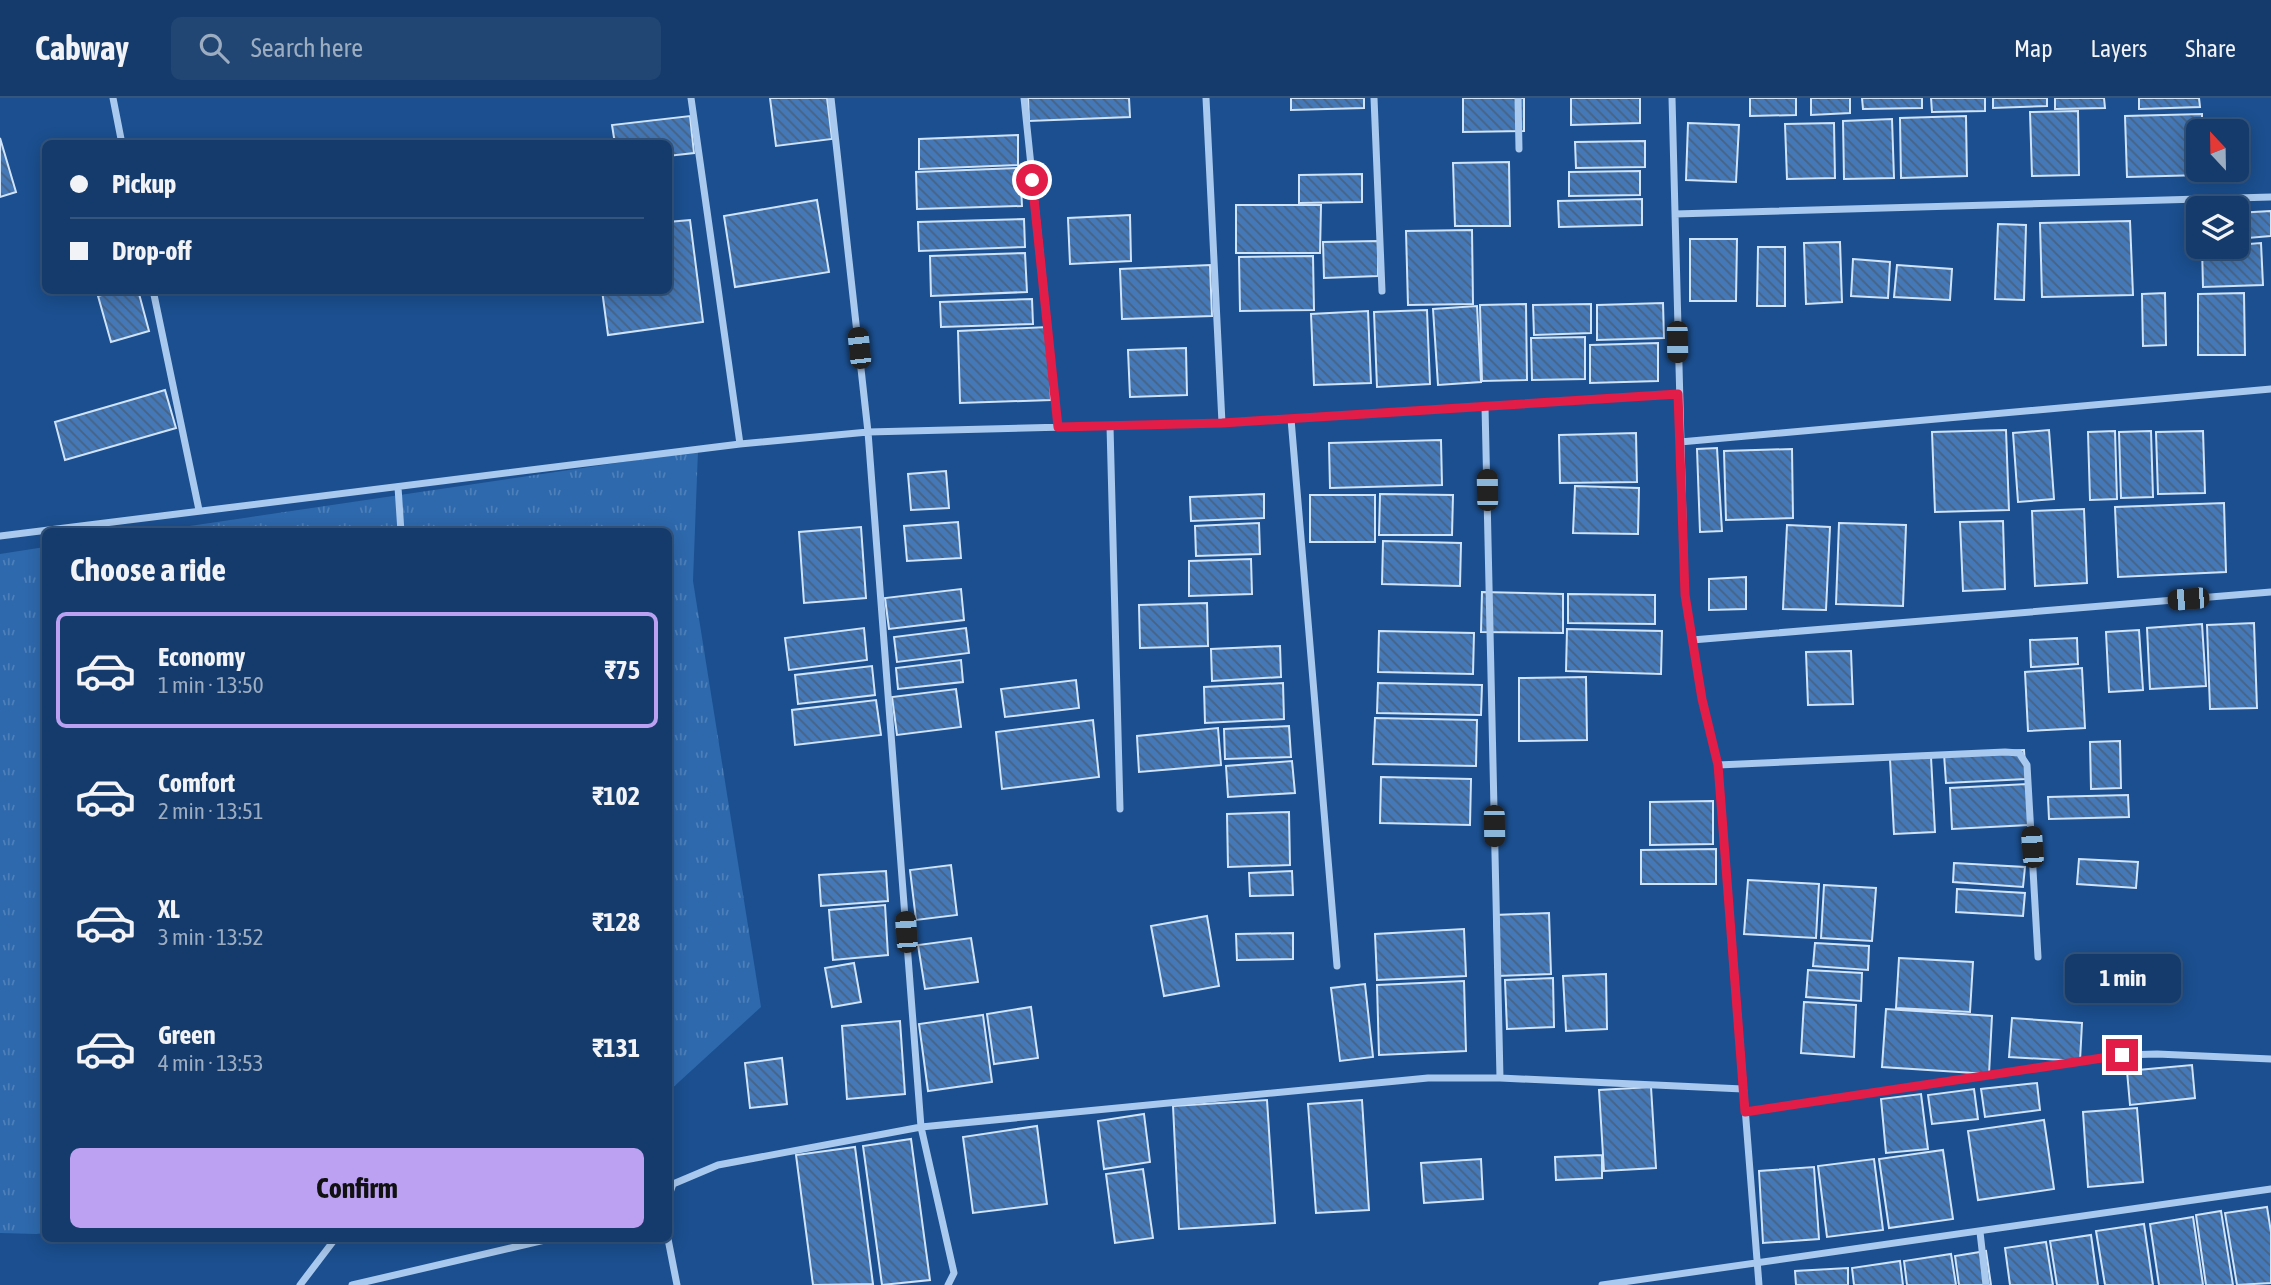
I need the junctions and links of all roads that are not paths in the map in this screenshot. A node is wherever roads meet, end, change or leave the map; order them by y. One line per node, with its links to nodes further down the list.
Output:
1 (113, 98): 9 (street)
2 (691, 98): 24 (street)
3 (831, 98): 22 (street)
4 (1024, 98): 21 (street)
5 (1206, 98): 19 (street)
6 (1374, 98): 13 (street)
7 (1518, 98): 10 (street)
8 (1672, 98): 12 (street)
9 (121, 140)
10 (1519, 149)
11 (2271, 197): 12 (street)
12 (1675, 214): 16 (street)
13 (1382, 291)
14 (154, 294): 26 (street)
15 (2271, 389): 23 (street)
16 (1678, 394): 17 (street); 23 (street)
17 (1485, 406): 18 (street); 38 (street)
18 (1292, 419): 19 (street); 36 (street)
19 (1222, 423): 20 (street)
20 (1110, 426): 21 (street); 34 (street)
21 (1058, 427): 22 (street)
22 (868, 432): 24 (street); 41 (street)
23 (1680, 442): 32 (street)
24 (740, 444): 25 (street)
25 (398, 487): 26 (street); 28 (street)
26 (199, 510): 27 (street)
27 (61, 528)
28 (401, 528)
29 (42, 531): 30 (street)
30 (0, 536)
31 (2271, 592): 32 (street)
32 (1692, 640): 33 (street)
33 (1718, 765): 35 (street); 39 (street)
34 (1120, 809)
35 (2038, 957)
36 (1337, 966)
37 (2271, 1059): 40 (street)
38 (1500, 1078): 39 (street); 41 (street)
39 (1743, 1089): 40 (street)
40 (1745, 1112): 48 (street)
41 (921, 1127): 42 (street); 52 (street)
42 (672, 1187)
43 (2271, 1189): 44 (street)
44 (1980, 1232): 48 (street); 55 (street)
45 (333, 1242): 49 (street)
46 (536, 1242): 50 (street)
47 (669, 1242): 51 (street)
48 (1756, 1264): 53 (street); 54 (street)
49 (300, 1285)
50 (352, 1285)
51 (677, 1285)
52 (948, 1285)
53 (1602, 1285)
54 (1759, 1285)
55 (1986, 1285)

